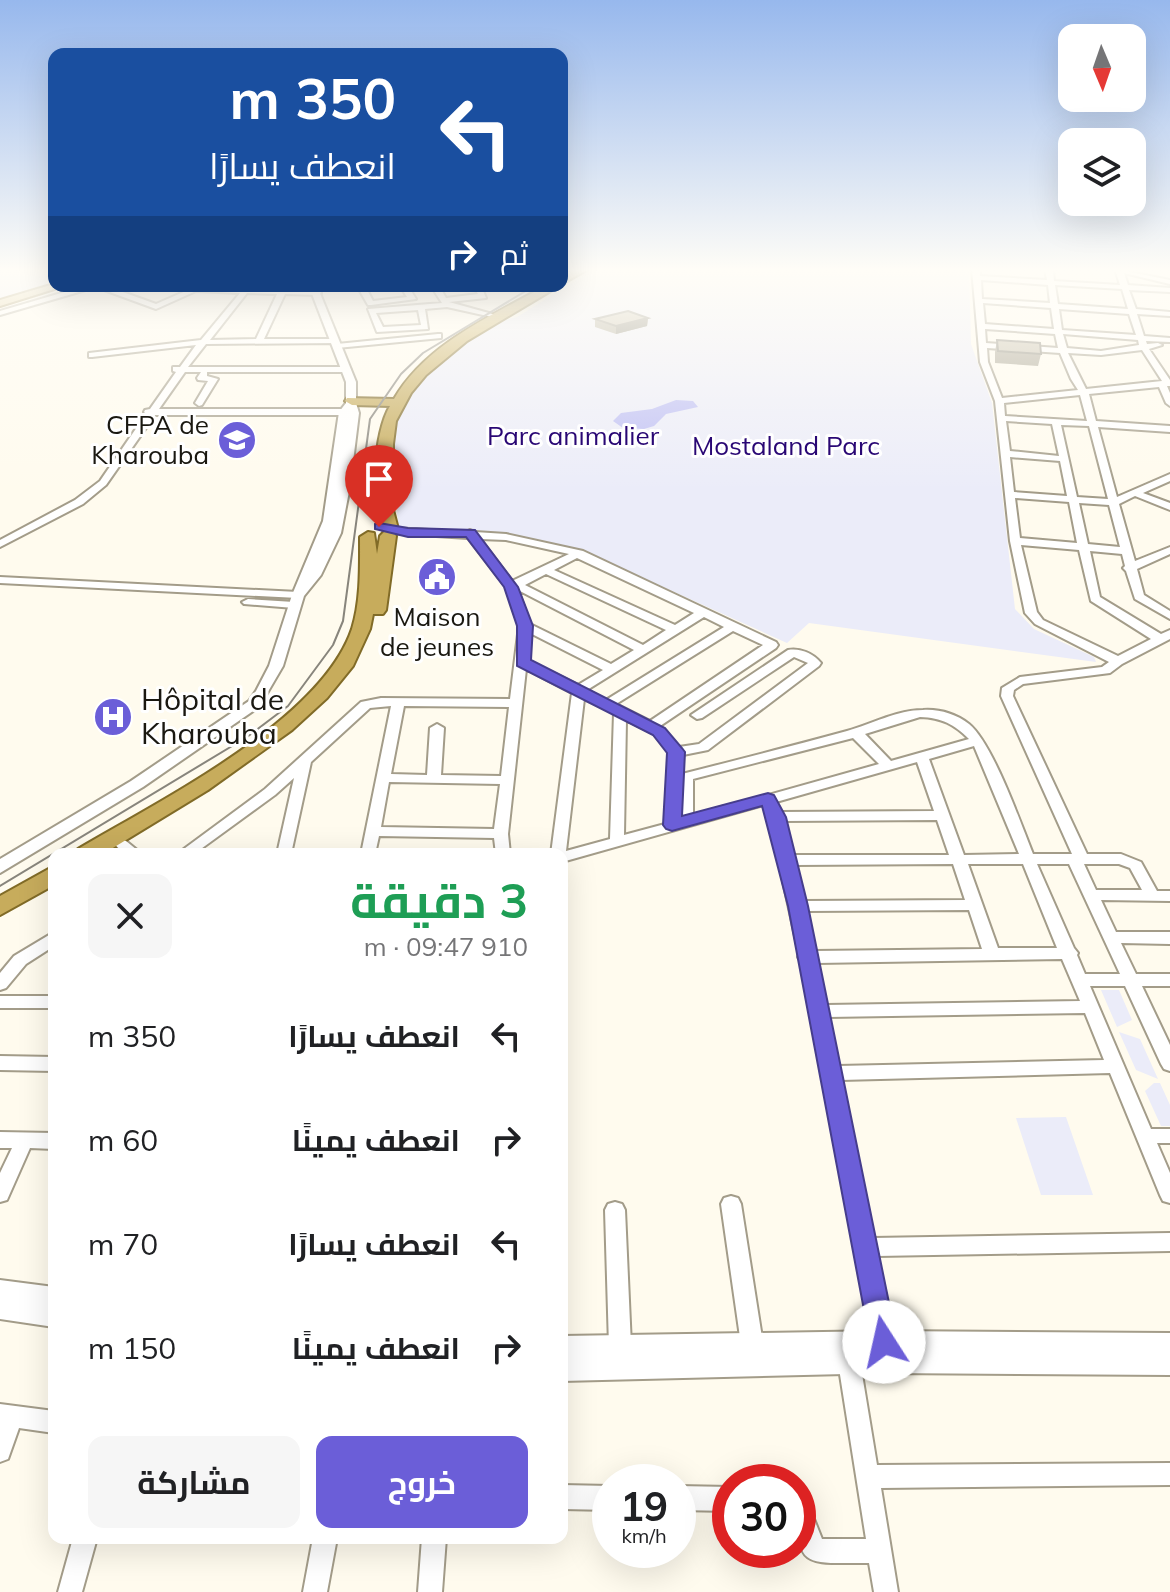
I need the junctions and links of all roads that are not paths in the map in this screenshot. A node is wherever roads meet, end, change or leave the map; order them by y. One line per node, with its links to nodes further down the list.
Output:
1 (195, 343): 14 (street)
2 (198, 343): 15 (street)
3 (281, 343): 10 (street)
4 (345, 343): 10 (street)
5 (450, 343): 21 (highway)
6 (456, 343): 38 (highway)
7 (1062, 343): 13 (street)
8 (1143, 343): 12 (street)
9 (1160, 343): 12 (street)
10 (336, 344): 17 (street)
11 (982, 345): 13 (street); 20 (street)
12 (1144, 347): 13 (street); 18 (street)
13 (1063, 350): 19 (street)
14 (92, 355)
15 (178, 369): 16 (street); 25 (street)
16 (207, 369): 17 (street); 22 (street)
17 (347, 370): 24 (street)
18 (1166, 383): 19 (street); 23 (street)
19 (1084, 392): 20 (street); 28 (street)
20 (999, 401): 26 (street)
21 (391, 402): 24 (highway); 38 (highway)
22 (199, 403)
23 (1170, 403)
24 (349, 406): 25 (street); 55 (street)
25 (148, 412): 40 (street); 42 (street)
26 (1001, 418): 27 (street); 30 (street)
27 (1056, 422): 28 (street); 31 (street)
28 (1093, 424): 29 (street); 36 (street)
29 (1170, 429)
30 (1006, 454): 31 (street); 34 (street)
31 (1065, 459): 35 (street)
32 (1170, 477): 33 (street)
33 (1135, 493): 36 (street); 37 (street)
34 (1010, 495): 35 (street); 41 (street)
35 (1074, 500): 36 (street); 43 (street)
36 (1114, 502): 45 (street)
37 (1170, 507)
38 (387, 533): 39 (street); 92 (highway); 93 (highway)
39 (470, 533): 46 (street); 52 (street)
40 (0, 537)
41 (1015, 541): 43 (street); 63 (street)
42 (0, 544)
43 (1083, 547): 45 (street); 61 (street)
44 (1170, 550): 47 (street)
45 (1125, 551): 49 (street)
46 (579, 553): 50 (street); 56 (street)
47 (1154, 557): 48 (street); 49 (street)
48 (1170, 564)
49 (1129, 568): 57 (street)
50 (544, 569): 52 (street); 60 (street)
51 (0, 580): 54 (street)
52 (513, 586): 58 (street); 62 (street)
53 (0, 588): 54 (street)
54 (138, 591): 55 (street)
55 (296, 600): 104 (street)
56 (704, 612): 59 (street); 60 (street)
57 (1170, 616)
58 (525, 626): 64 (street); 65 (street)
59 (733, 626): 69 (street); 72 (street)
60 (673, 629): 62 (street)
61 (1165, 636): 63 (street)
62 (641, 649): 65 (street)
63 (1118, 661): 100 (street)
64 (523, 663): 66 (street); 68 (street)
65 (611, 669): 66 (street)
66 (579, 690): 69 (street); 98 (street)
67 (398, 702): 68 (street); 78 (street); 80 (street)
68 (517, 703): 82 (street)
69 (606, 705): 70 (street)
70 (620, 712): 72 (street); 91 (street)
71 (697, 715): 76 (street)
72 (650, 727): 76 (street)
73 (437, 728): 81 (street)
74 (856, 733): 75 (street); 79 (street); 88 (street)
75 (978, 741): 77 (street); 101 (street)
76 (676, 752): 88 (street)
77 (922, 757): 79 (street); 86 (street)
78 (304, 762): 83 (street); 85 (street)
79 (888, 766): 84 (street)
80 (383, 778): 81 (street); 89 (street)
81 (434, 779): 82 (street)
82 (507, 780): 90 (street)
83 (270, 792): 85 (street); 94 (street)
84 (768, 799): 87 (street); 88 (street)
85 (296, 800): 95 (street)
86 (943, 815): 87 (street); 103 (street)
87 (776, 817): 102 (street)
88 (679, 823): 91 (street)
89 (373, 831): 90 (street); 96 (street)
90 (501, 834): 97 (street)
91 (617, 842): 99 (street)
92 (96, 848)
93 (124, 848)
94 (192, 848)
95 (285, 848)
96 (369, 848)
97 (502, 848)
98 (561, 848)
99 (568, 853)
100 (1078, 858): 101 (street); 107 (street); 108 (street)
101 (1030, 859): 103 (street); 117 (street)
102 (787, 860): 103 (street); 111 (street)
103 (959, 861): 110 (street)
104 (0, 867)
105 (48, 878): 112 (highway)
106 (48, 889): 113 (highway)
107 (1090, 895): 108 (street); 114 (street)
108 (1152, 896): 109 (street)
109 (1170, 896)
110 (974, 905): 111 (street); 118 (street)
111 (798, 906): 119 (street)
112 (0, 907)
113 (0, 917)
114 (1110, 937): 115 (street); 121 (street)
115 (1170, 938)
116 (48, 942): 123 (street)
117 (1070, 953): 118 (street); 120 (street)
118 (992, 954): 119 (street)
119 (806, 957): 127 (street)
120 (1081, 980): 121 (street); 126 (street)
121 (1130, 980): 122 (street); 128 (street)
122 (1170, 980)
123 (0, 984)
124 (0, 1002): 125 (street)
125 (48, 1002)
126 (1092, 1007): 127 (street); 132 (street)
127 (818, 1011): 133 (street)
128 (1162, 1028): 131 (street)
129 (0, 1063): 130 (street)
130 (48, 1064)
131 (1170, 1064)
132 (1117, 1066): 133 (street); 134 (street)
133 (832, 1073): 144 (street)
134 (1146, 1136): 135 (street); 140 (street)
135 (1170, 1136)
136 (0, 1140): 137 (street)
137 (24, 1141): 138 (street); 139 (street)
138 (48, 1141)
139 (0, 1194)
140 (1170, 1195)
141 (731, 1204): 149 (street)
142 (615, 1210): 151 (street)
143 (1170, 1242): 144 (street)
144 (867, 1247): 153 (street)
145 (0, 1291): 146 (street)
146 (48, 1297)
147 (0, 1308): 148 (street)
148 (48, 1315)
149 (752, 1344): 151 (street); 153 (street)
150 (1170, 1344): 153 (street)
151 (620, 1346): 152 (street)
152 (568, 1347)
153 (885, 1352): 154 (street); 155 (street)
154 (849, 1362): 156 (street); 161 (street)
155 (1170, 1363)
156 (568, 1369)
157 (6, 1416): 158 (street); 159 (street)
158 (48, 1421)
159 (0, 1451)
160 (1170, 1474): 161 (street)
161 (868, 1477): 168 (street)
162 (568, 1497): 163 (street)
163 (592, 1498)
164 (83, 1544): 169 (street)
165 (324, 1544): 170 (street)
166 (434, 1544): 171 (street)
167 (816, 1551): 168 (street)
168 (878, 1551): 172 (street)
169 (70, 1592)
170 (315, 1592)
171 (430, 1592)
172 (886, 1592)

